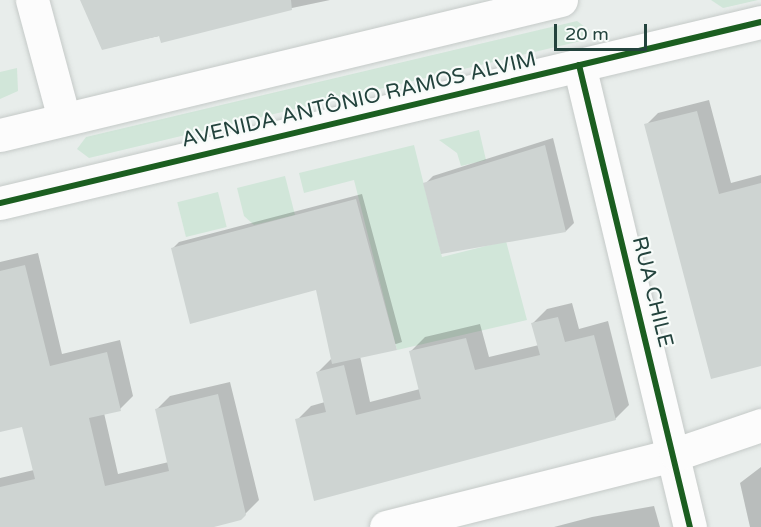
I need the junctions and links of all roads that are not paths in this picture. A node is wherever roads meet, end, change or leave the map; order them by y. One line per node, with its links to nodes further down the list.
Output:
1 (32, 0): 5 (street)
2 (561, 0): 5 (street)
3 (761, 22): 4 (street, AVENIDA ANTÔNIO RAMOS ALVIM)
4 (579, 65): 7 (street, AVENIDA ANTÔNIO RAMOS ALVIM); 9 (street, RUA CHILE)
5 (63, 119): 6 (street)
6 (0, 135)
7 (0, 203)
8 (761, 426): 9 (street)
9 (676, 454): 10 (street); 11 (street, RUA CHILE)
10 (386, 527)
11 (690, 527)

